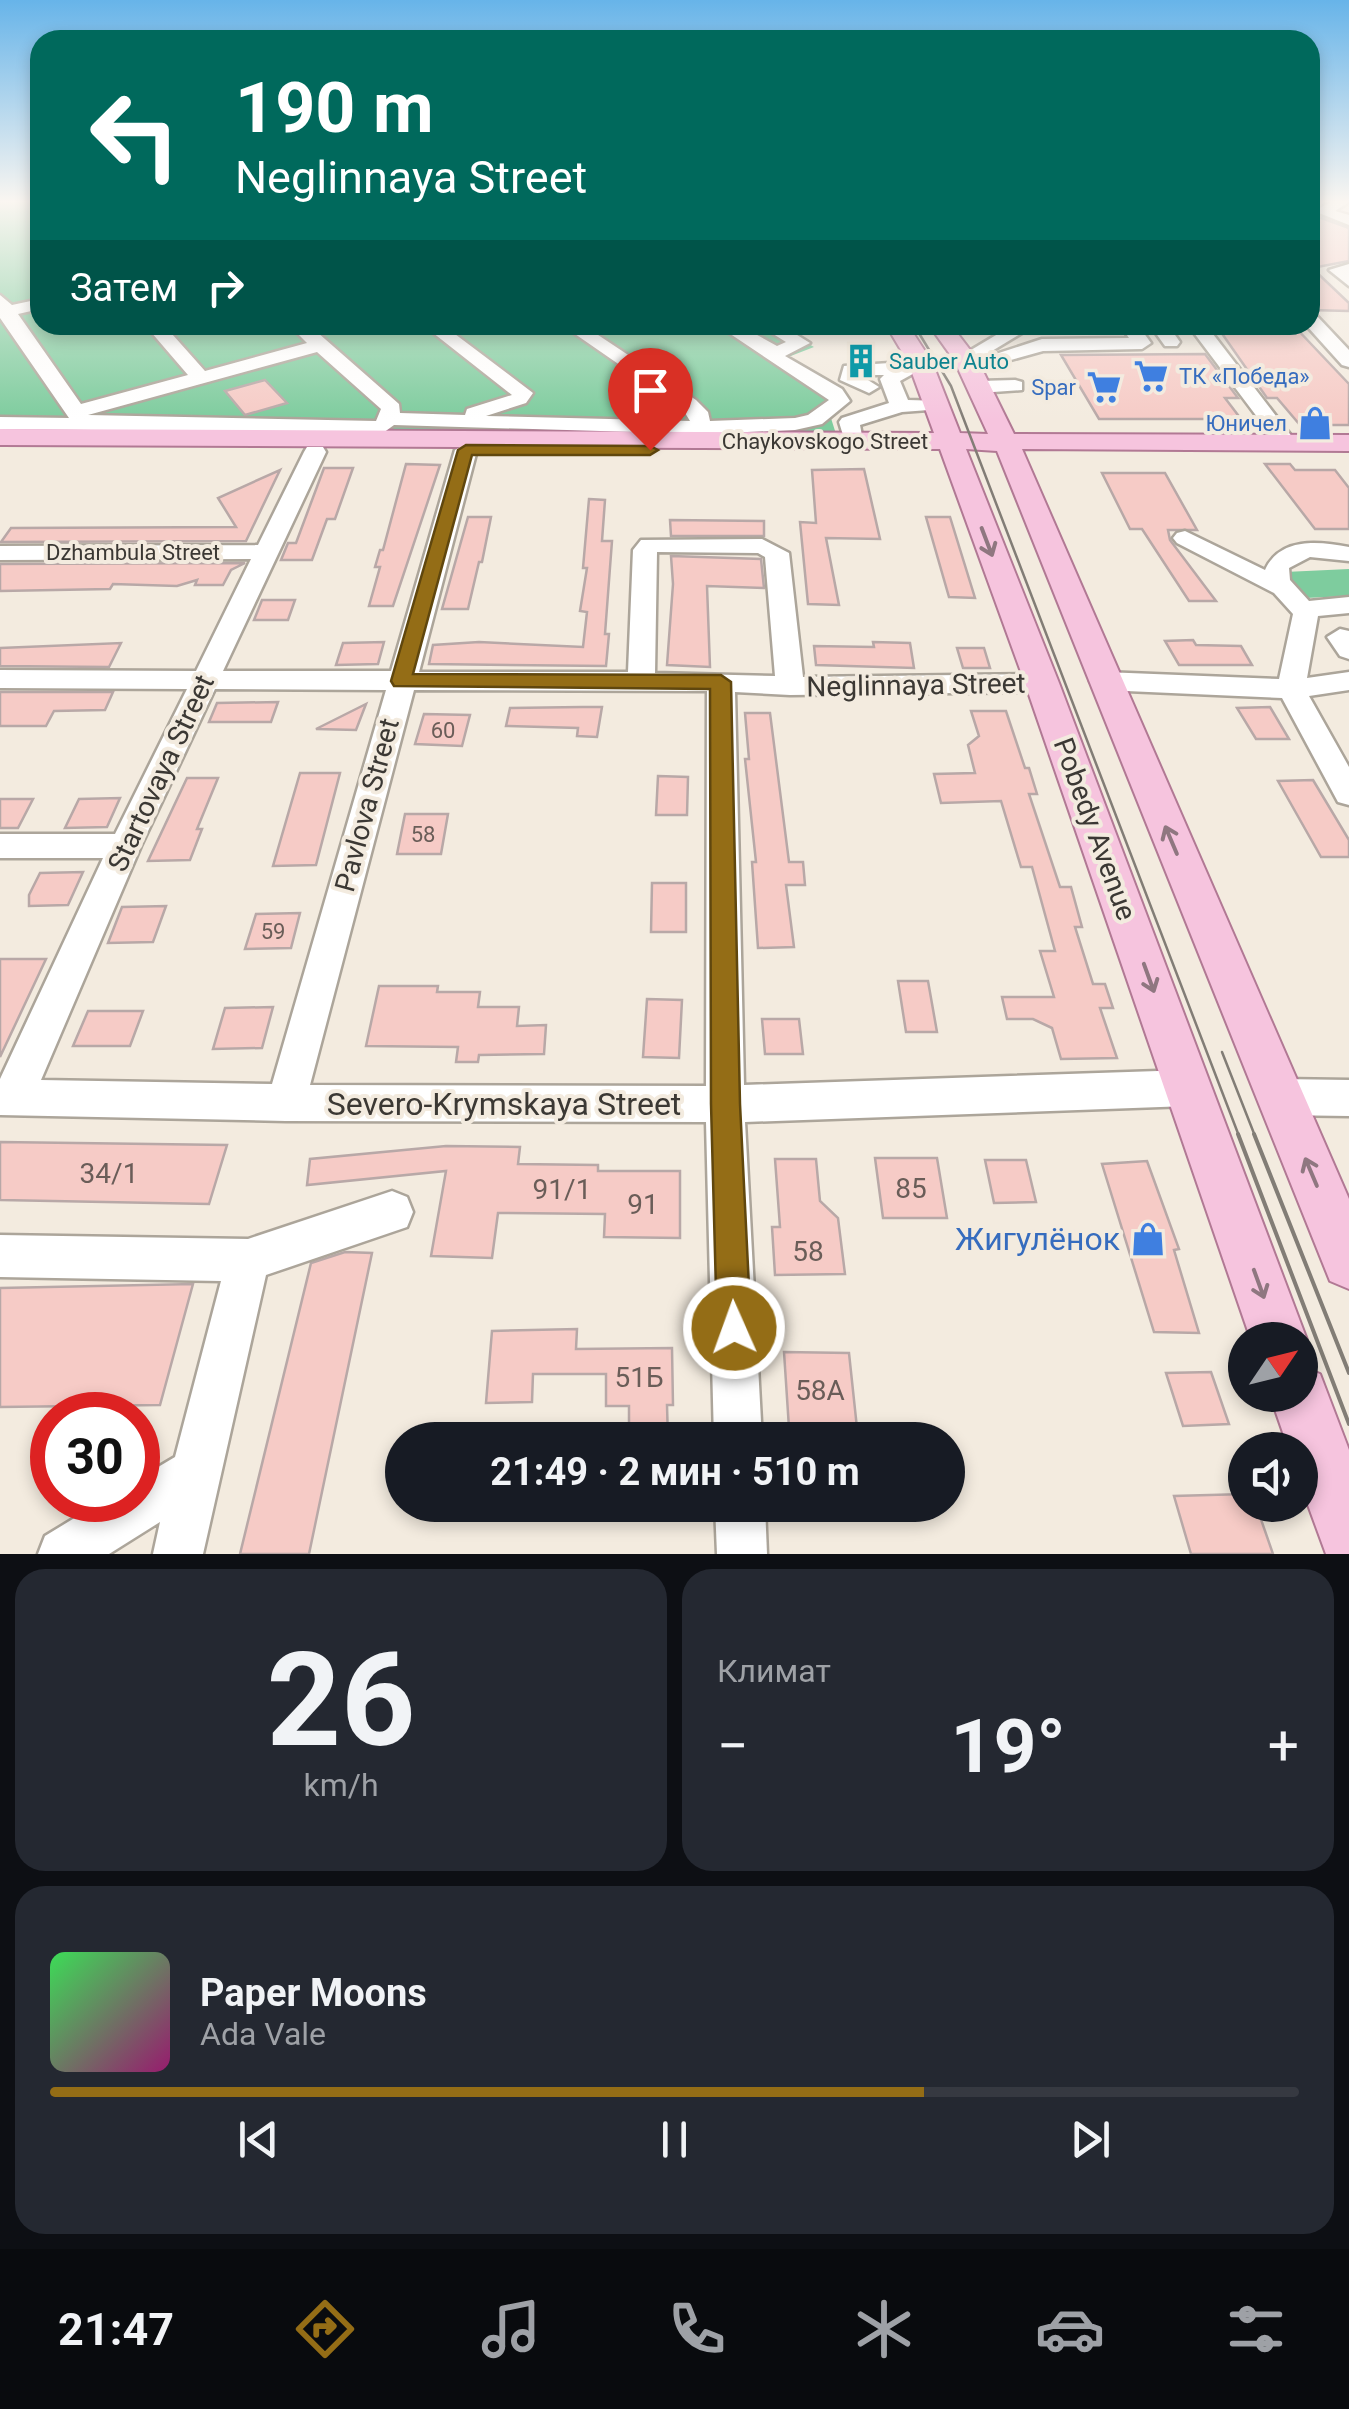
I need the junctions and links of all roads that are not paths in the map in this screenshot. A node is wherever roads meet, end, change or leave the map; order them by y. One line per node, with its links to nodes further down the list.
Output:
1 (30, 305): 2 (street)
2 (2, 308): 30 (street)
3 (1320, 327): 18 (street)
4 (163, 335): 23 (street)
5 (309, 335): 17 (street)
6 (445, 335): 32 (street)
7 (586, 335): 34 (street)
8 (744, 335): 19 (street)
9 (786, 335): 19 (street)
10 (901, 335): 21 (main road, Pobedy Avenue)
11 (947, 335): 22 (main road)
12 (1014, 335): 22 (street)
13 (1136, 335): 22 (street)
14 (1166, 335): 16 (street)
15 (1205, 335): 37 (street)
16 (1171, 342)
17 (320, 345): 23 (street); 31 (street)
18 (1342, 346): 20 (street)
19 (776, 353): 34 (street)
20 (1349, 361)
21 (915, 366): 24 (street); 26 (street); 28 (main road, Pobedy Avenue)
22 (971, 371): 25 (street); 39 (main road)
23 (201, 378): 30 (street)
24 (890, 379): 26 (street); 27 (street)
25 (1015, 386)
26 (869, 387): 29 (street)
27 (900, 406): 28 (street); 29 (street)
28 (935, 406): 40 (main road, Pobedy Avenue)
29 (875, 412): 36 (street)
30 (80, 418): 31 (street); 33 (street)
31 (387, 419): 32 (street)
32 (452, 420): 34 (street)
33 (0, 423)
34 (701, 428)
35 (0, 437): 36 (main road, Chaykovskogo Street)
36 (853, 441): 40 (main road, Chaykovskogo Street)
37 (1286, 442): 38 (main road, Chaykovskogo Street); 39 (main road, Chaykovskogo Street)
38 (1349, 442)
39 (1007, 445): 40 (main road, Chaykovskogo Street); 44 (main road, Chaykovskogo Street); 57 (main road)
40 (950, 446): 42 (main road, Chaykovskogo Street); 60 (main road, Pobedy Avenue, one-way to 60)
41 (0, 450): 43 (main road, Chaykovskogo Street)
42 (466, 450): 43 (main road, Chaykovskogo Street); 55 (street, Pavlova Street)
43 (316, 452): 46 (street, Startovaya Street)
44 (1349, 454)
45 (1185, 538): 50 (street)
46 (266, 552): 47 (street, Dzhambula Street); 53 (street, Startovaya Street)
47 (0, 553)
48 (1349, 554): 50 (street)
49 (1212, 576): 50 (street)
50 (1267, 581): 52 (street)
51 (1349, 604): 52 (street)
52 (1306, 612): 62 (street)
53 (206, 678): 54 (street, Neglinnaya Street); 55 (street, Neglinnaya Street); 65 (street, Startovaya Street)
54 (0, 679)
55 (401, 681): 56 (street, Neglinnaya Street); 70 (street, Pavlova Street)
56 (640, 681): 59 (street, Neglinnaya Street); 61 (street, Neglinnaya Street)
57 (1104, 681): 62 (street); 68 (main road, one-way to 57)
58 (1349, 681): 62 (street)
59 (721, 682): 61 (street, Neglinnaya Street); 71 (street)
60 (1042, 684): 61 (street, Neglinnaya Street); 66 (main road, Pobedy Avenue, one-way to 66)
61 (790, 686)
62 (1291, 689): 63 (street)
63 (1349, 794)
64 (0, 846): 65 (street)
65 (125, 846): 67 (street, Startovaya Street)
66 (1188, 1088): 71 (street, Severo-Krymskaya Street); 76 (main road, Pobedy Avenue, one-way to 76)
67 (7, 1097): 70 (street, Severo-Krymskaya Street)
68 (1280, 1098): 69 (street); 75 (main road, one-way to 68)
69 (1349, 1098)
70 (286, 1103): 71 (street, Severo-Krymskaya Street)
71 (725, 1104): 78 (street)
72 (392, 1212): 74 (street)
73 (0, 1256): 74 (street)
74 (248, 1260): 79 (street)
75 (1349, 1262)
76 (1272, 1322)
77 (1305, 1412): 81 (main road)
78 (737, 1422)
79 (195, 1472): 82 (street); 83 (street)
80 (741, 1522): 84 (street)
81 (1349, 1534)
82 (63, 1554)
83 (178, 1554)
84 (742, 1554)

